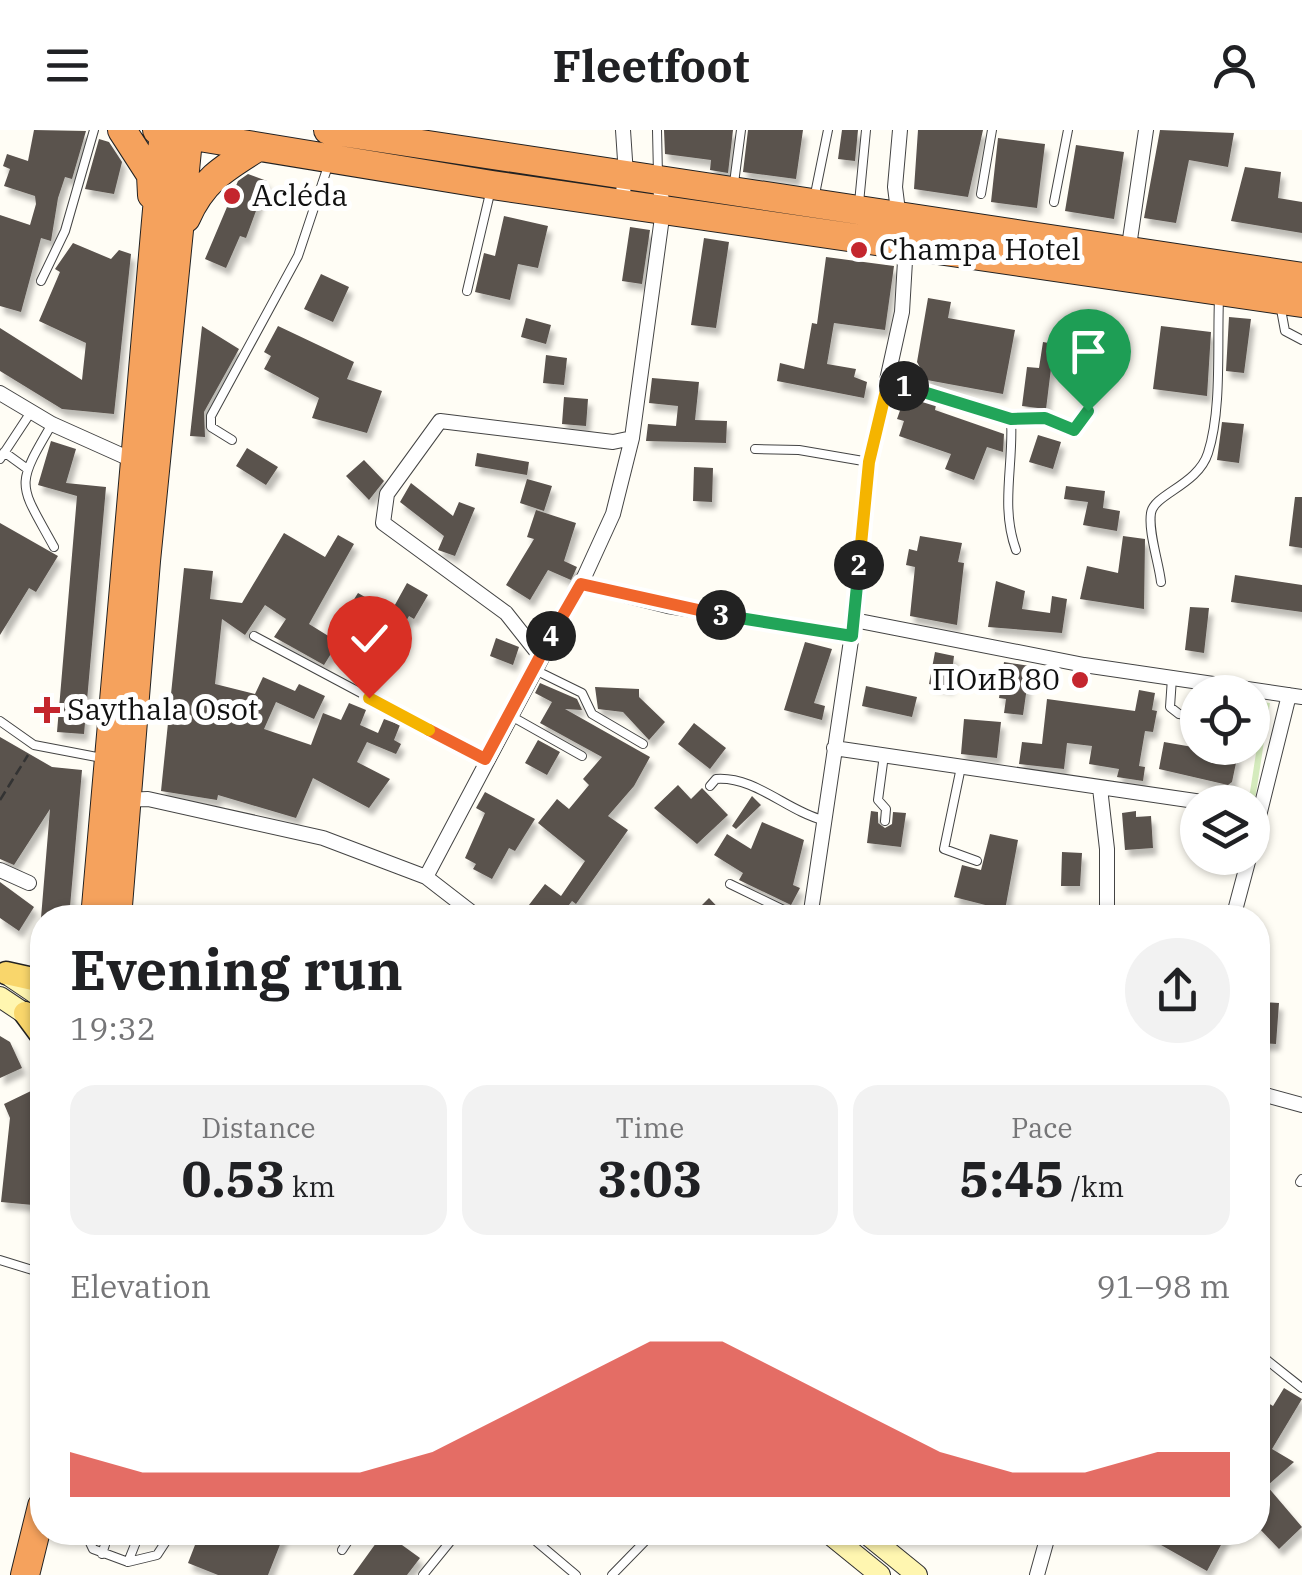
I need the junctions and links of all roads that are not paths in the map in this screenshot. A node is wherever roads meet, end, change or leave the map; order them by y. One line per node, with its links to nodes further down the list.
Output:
1 (94, 130): 31 (lane)
2 (122, 130): 27 (highway)
3 (328, 130): 16 (highway)
4 (623, 130): 16 (street)
5 (657, 130): 17 (lane)
6 (741, 130): 19 (lane)
7 (828, 130): 23 (lane)
8 (866, 130): 25 (lane)
9 (900, 130): 26 (street)
10 (992, 130): 20 (lane)
11 (1068, 130): 21 (lane)
12 (1146, 130): 29 (street)
13 (172, 132): 14 (highway); 27 (highway)
14 (258, 147): 15 (highway); 27 (highway)
15 (330, 159): 18 (highway); 43 (lane)
16 (626, 175): 17 (highway); 22 (street)
17 (659, 179): 19 (highway); 24 (street)
18 (492, 185): 22 (highway); 33 (lane)
19 (732, 192): 23 (highway)
20 (981, 194)
21 (1054, 202)
22 (621, 204): 24 (highway)
23 (812, 205): 25 (highway)
24 (663, 210): 28 (highway); 42 (street)
25 (858, 212): 26 (highway)
26 (899, 217): 28 (street); 29 (highway)
27 (166, 236): 47 (highway)
28 (906, 245): 29 (highway); 37 (street)
29 (1126, 263): 30 (highway); 32 (highway)
30 (1302, 277)
31 (41, 281)
32 (1220, 289): 34 (highway); 51 (lane)
33 (466, 291)
34 (1291, 301): 35 (lane)
35 (1302, 340)
36 (1096, 381): 40 (lane)
37 (888, 382): 40 (lane); 46 (street)
38 (0, 393): 39 (street)
39 (31, 412): 41 (street); 45 (lane)
40 (1011, 419): 50 (lane)
41 (52, 424): 47 (street); 48 (lane)
42 (632, 438): 52 (street); 56 (street)
43 (232, 440)
44 (755, 449): 46 (lane)
45 (1, 454): 48 (lane)
46 (869, 462): 53 (street)
47 (145, 463): 68 (highway); 75 (highway)
48 (26, 468): 49 (lane)
49 (54, 547)
50 (1016, 550)
51 (1162, 582)
52 (581, 584): 55 (street); 56 (street)
53 (854, 620): 55 (street); 57 (street)
54 (254, 636): 69 (lane)
55 (852, 636): 65 (street)
56 (536, 662): 62 (street); 64 (lane)
57 (1172, 678): 58 (street); 61 (lane)
58 (1180, 679)
59 (1270, 693): 60 (street)
60 (1296, 696): 71 (street)
61 (1180, 714)
62 (510, 716): 67 (lane); 69 (street)
63 (0, 721): 68 (lane)
64 (643, 744)
65 (834, 748): 66 (street); 76 (street)
66 (884, 755): 70 (street); 77 (lane)
67 (582, 756)
68 (109, 759): 75 (highway)
69 (485, 759): 81 (street)
70 (961, 767): 73 (street); 78 (lane)
71 (1266, 785)
72 (710, 786): 76 (lane)
73 (1100, 788): 74 (street); 89 (street)
74 (1180, 799)
75 (118, 800): 81 (street); 84 (highway); 85 (highway)
76 (824, 820): 88 (street)
77 (885, 821)
78 (976, 861)
79 (0, 870): 82 (street)
80 (1244, 875): 90 (street)
81 (426, 877): 86 (street)
82 (29, 883)
83 (730, 884): 87 (lane)
84 (98, 905)
85 (118, 905)
86 (463, 905)
87 (773, 905)
88 (812, 905)
89 (1107, 905)
90 (1236, 905)
91 (3, 971): 92 (main road); 94 (street)
92 (30, 979)
93 (0, 997): 95 (street)
94 (30, 1004)
95 (30, 1009)
96 (1270, 1096): 97 (street)
97 (1302, 1105)
98 (0, 1260): 99 (lane)
99 (30, 1269)
100 (1270, 1363): 101 (lane)
101 (1302, 1388)
102 (32, 1545): 117 (highway)
103 (91, 1545): 115 (lane)
104 (105, 1545): 115 (lane)
105 (135, 1545): 116 (lane)
106 (164, 1545): 116 (lane)
107 (345, 1545): 114 (lane)
108 (447, 1545): 118 (lane)
109 (540, 1545): 119 (lane)
110 (641, 1545): 120 (lane)
111 (843, 1545): 121 (street)
112 (880, 1545): 122 (street)
113 (1045, 1545): 123 (street)
114 (342, 1550)
115 (102, 1554): 116 (lane)
116 (128, 1562)
117 (25, 1575)
118 (423, 1575)
119 (576, 1575)
120 (612, 1575)
121 (880, 1575)
122 (917, 1575)
123 (1037, 1575)

